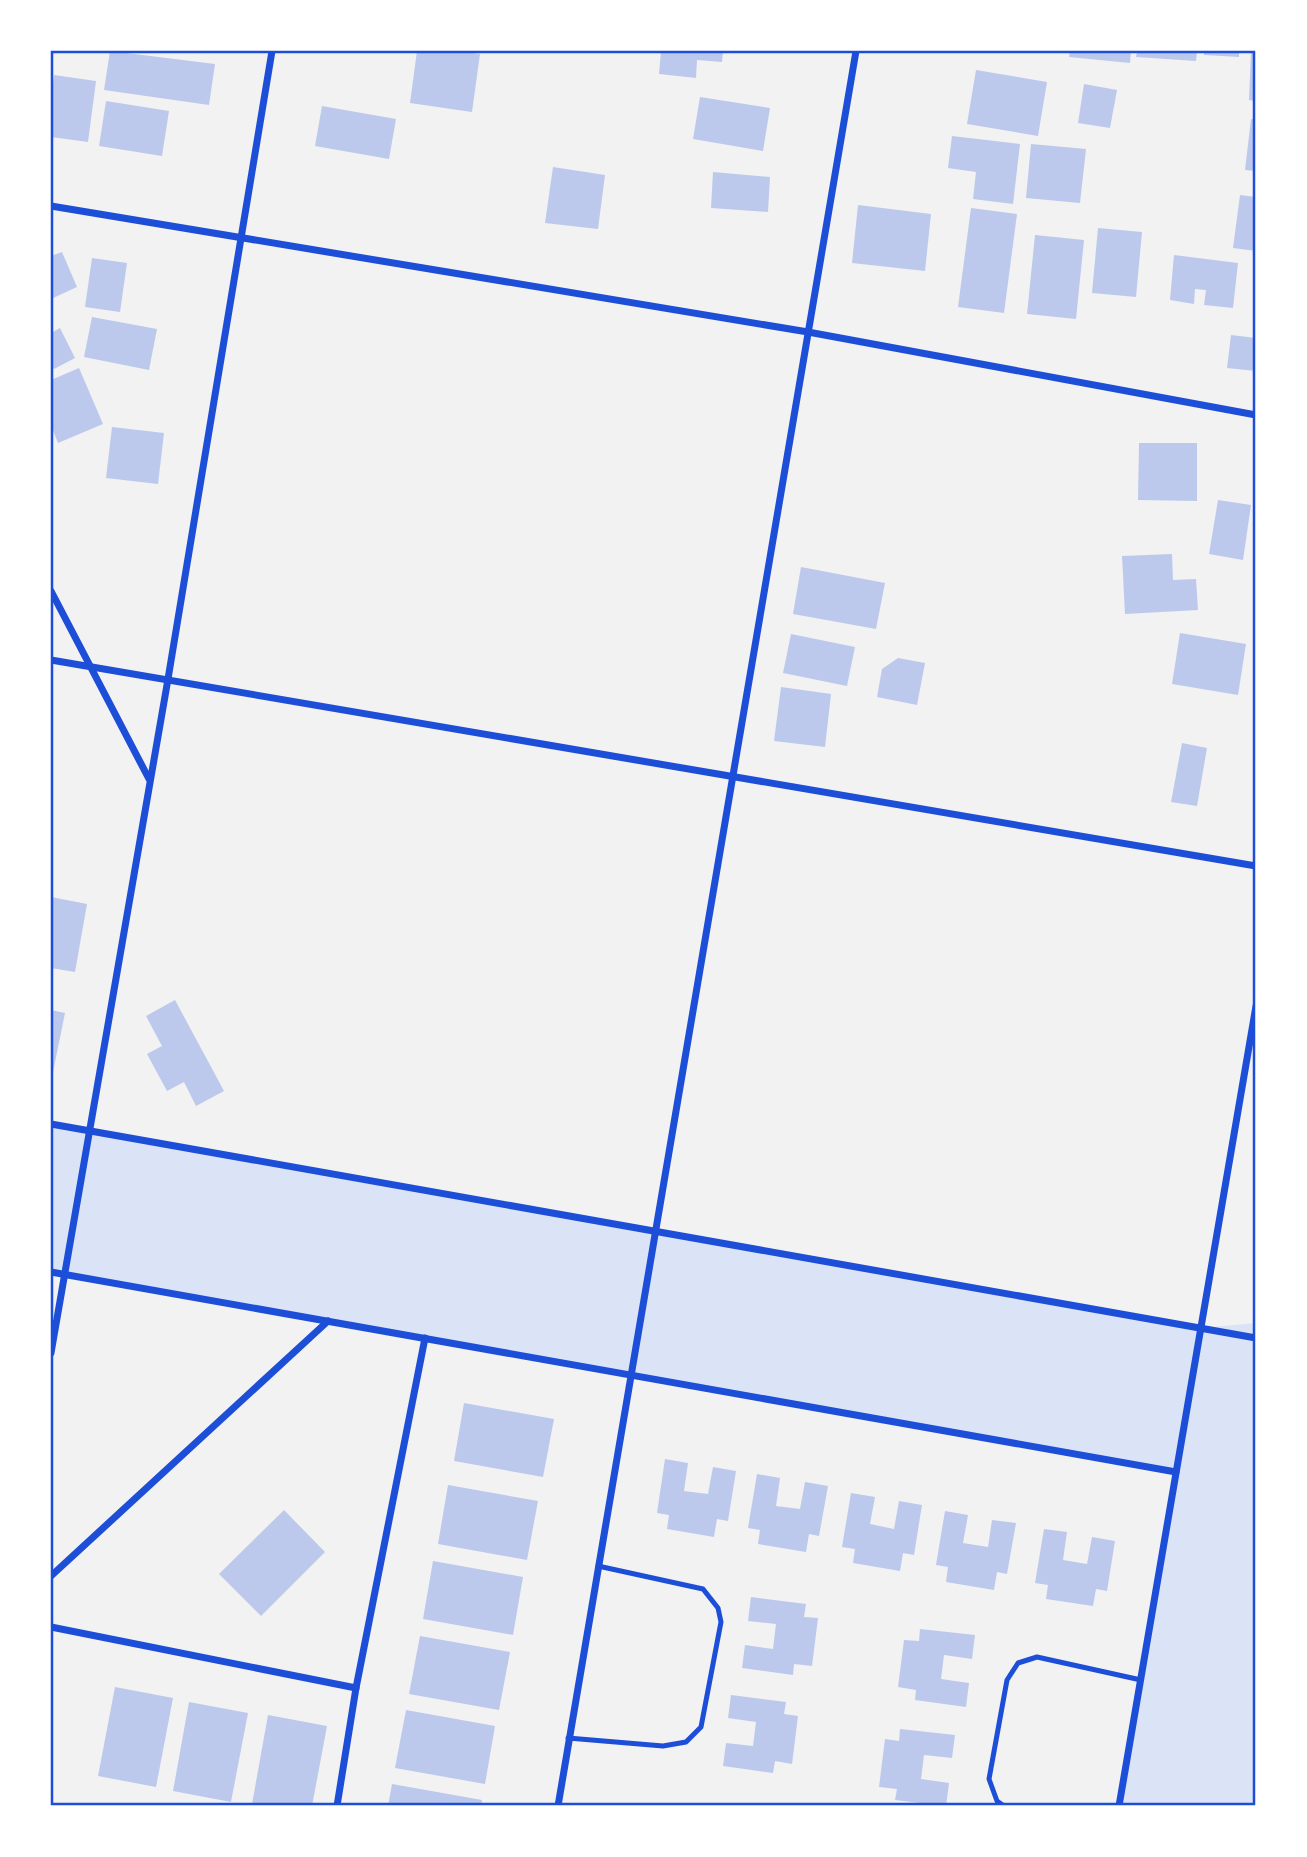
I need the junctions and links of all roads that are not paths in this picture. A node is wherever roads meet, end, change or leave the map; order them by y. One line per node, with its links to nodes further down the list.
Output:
1 (272, 51): 4 (street)
2 (856, 51): 5 (street)
3 (51, 206): 4 (street)
4 (240, 238): 5 (street); 10 (street)
5 (808, 332): 6 (street); 11 (street)
6 (1256, 415)
7 (51, 591): 9 (street)
8 (51, 660): 9 (street)
9 (92, 667): 10 (street); 12 (street)
10 (168, 679): 11 (street); 12 (street)
11 (733, 778): 13 (street); 17 (street)
12 (150, 779): 16 (street)
13 (1256, 866)
14 (1256, 1006): 21 (street)
15 (51, 1124): 16 (street)
16 (89, 1130): 17 (street); 19 (street)
17 (656, 1231): 21 (street); 25 (street)
18 (51, 1272): 19 (street)
19 (64, 1275): 20 (street); 24 (street)
20 (328, 1321): 22 (street); 28 (street)
21 (1201, 1328): 23 (street); 26 (street)
22 (425, 1338): 25 (street); 31 (street)
23 (1256, 1338)
24 (51, 1353)
25 (631, 1375): 26 (street); 27 (street)
26 (1177, 1472): 30 (street)
27 (598, 1566): 32 (street); 32 (lane)
28 (51, 1576)
29 (51, 1627): 31 (street)
30 (1141, 1680): 35 (lane); 36 (street)
31 (356, 1688): 33 (street)
32 (568, 1738): 34 (street)
33 (337, 1806)
34 (558, 1806)
35 (1004, 1806)
36 (1119, 1806)

